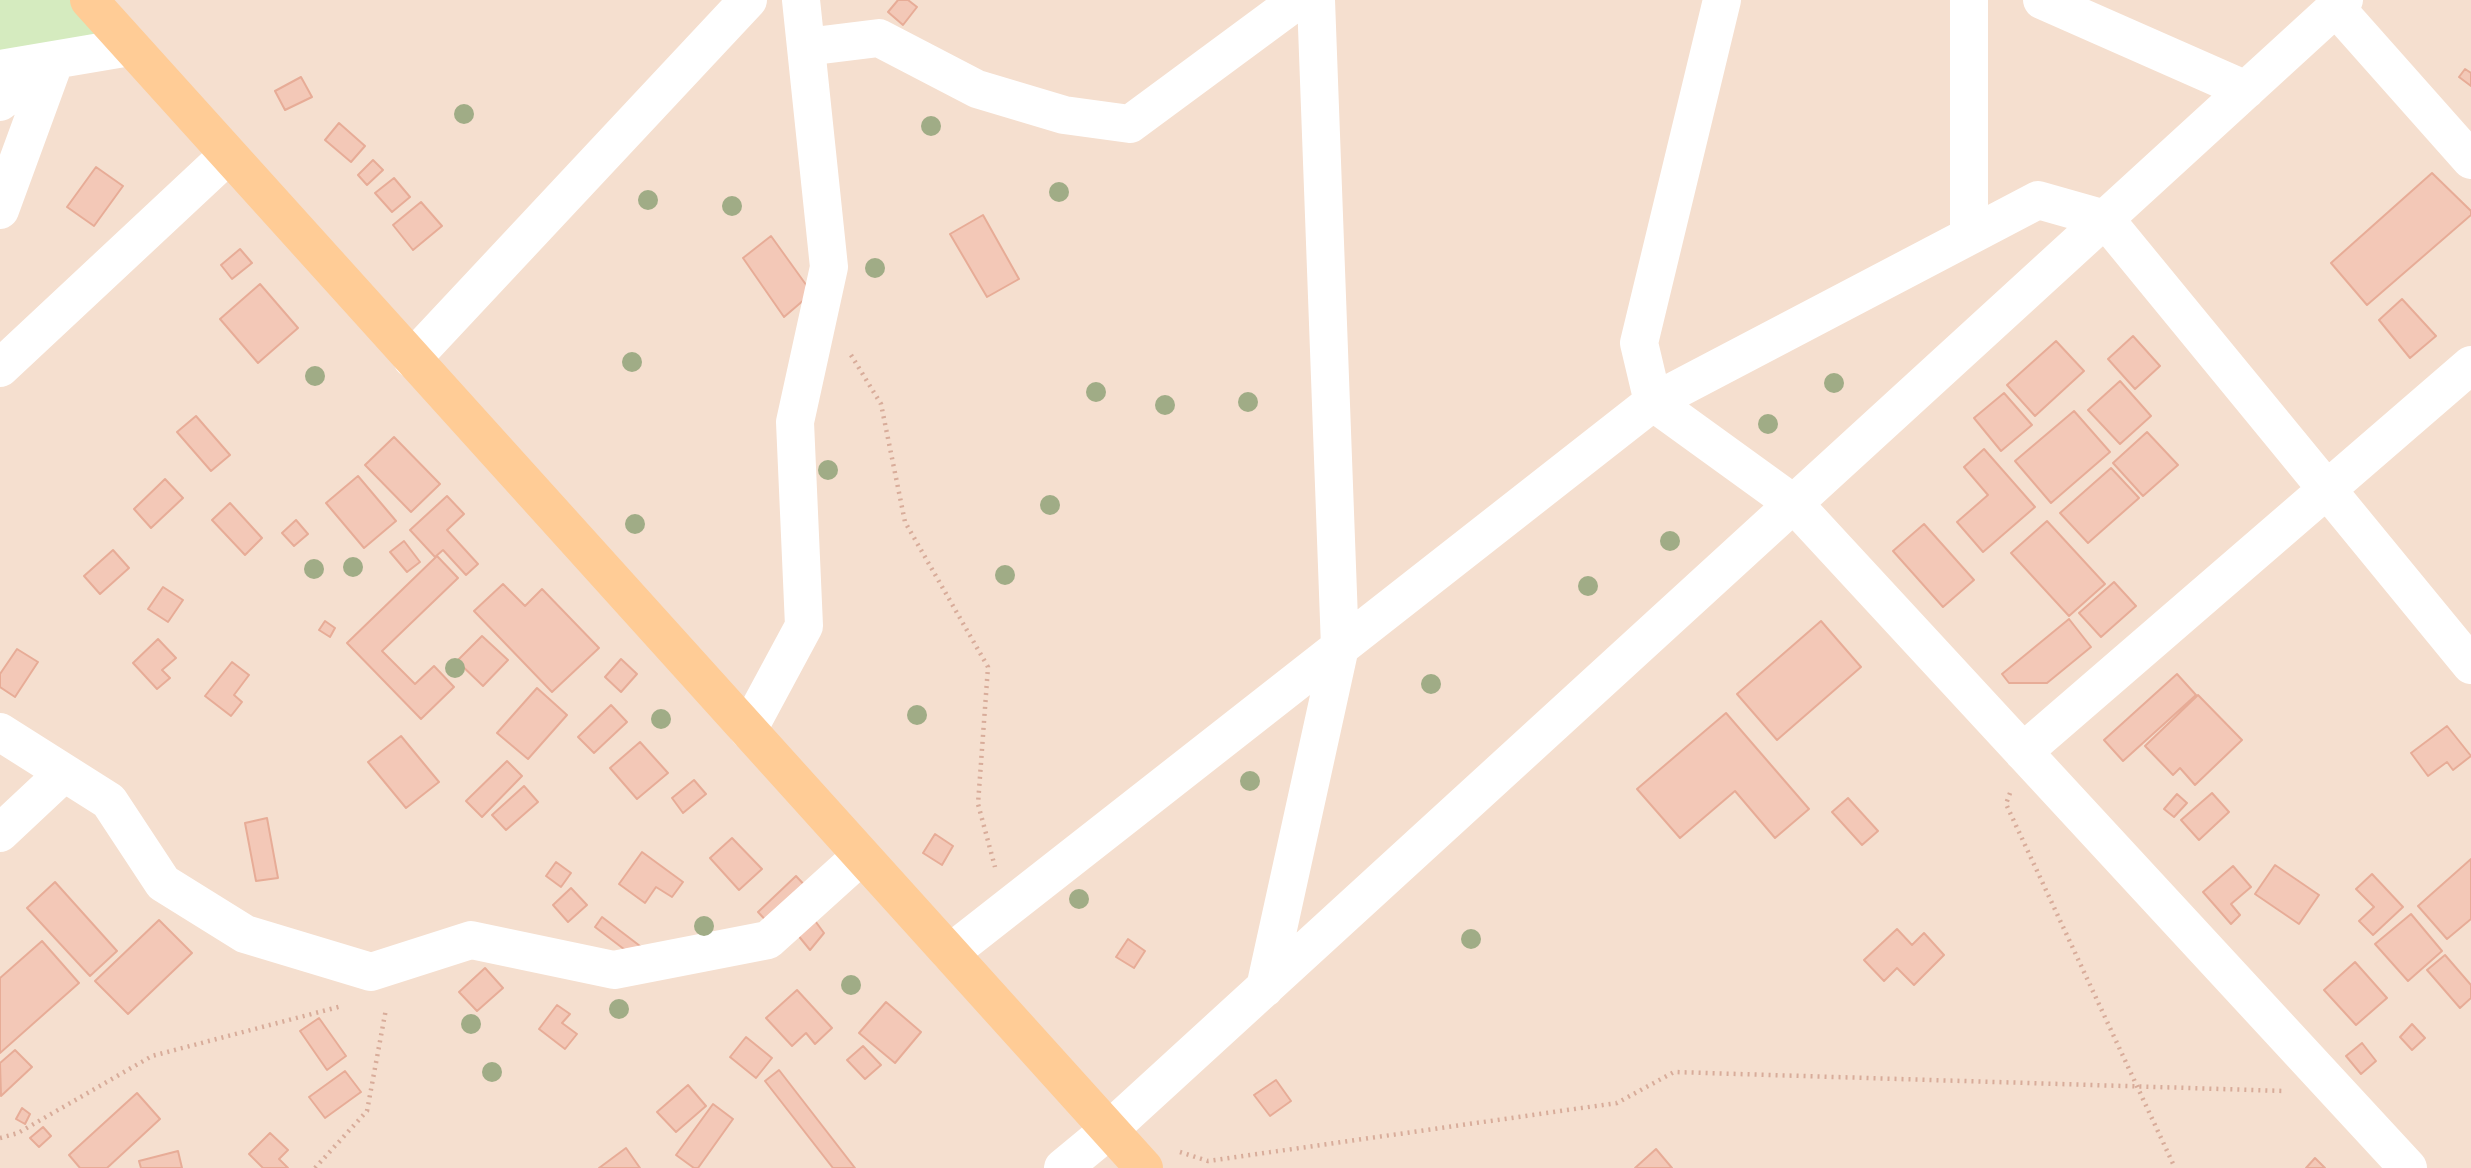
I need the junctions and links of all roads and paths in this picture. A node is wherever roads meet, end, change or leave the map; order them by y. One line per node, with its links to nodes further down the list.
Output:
1 (89, 0): 10 (main road)
2 (748, 0): 22 (street)
3 (802, 0): 11 (street)
4 (1298, 0): 11 (street)
5 (1316, 0): 28 (street)
6 (1722, 0): 25 (street)
7 (1969, 0): 20 (street)
8 (2042, 0): 14 (street)
9 (2340, 4): 14 (street); 17 (street)
10 (130, 47): 12 (street); 16 (main road)
11 (806, 47): 21 (street)
12 (55, 60): 13 (street); 15 (street); 18 (street)
13 (0, 69)
14 (2246, 90): 19 (street)
15 (0, 102)
16 (228, 155): 22 (main road); 24 (street)
17 (2471, 160)
18 (0, 210)
19 (2105, 219): 20 (street); 26 (street); 27 (street)
20 (1969, 236): 25 (street)
21 (820, 305): 30 (street); 36 (path)
22 (412, 359): 30 (main road)
23 (2471, 365): 26 (street)
24 (0, 368)
25 (1653, 402): 27 (street); 28 (street)
26 (2328, 489): 29 (street); 32 (street)
27 (1794, 504): 32 (street); 39 (street)
28 (1340, 647): 36 (street); 39 (street)
29 (2471, 665)
30 (748, 730): 35 (main road)
31 (0, 732): 33 (street)
32 (2023, 752): 41 (path); 42 (street)
33 (64, 773): 34 (street); 38 (street)
34 (0, 832)
35 (861, 856): 37 (main road); 38 (street)
36 (1007, 908): 37 (street)
37 (950, 953): 43 (main road)
38 (394, 965): 46 (path)
39 (1265, 988): 43 (street)
40 (344, 1005): 44 (path)
41 (2138, 1088): 42 (path); 45 (path); 48 (path)
42 (2338, 1092): 49 (street)
43 (1109, 1130): 45 (main road); 47 (street)
44 (0, 1138)
45 (1157, 1158)
46 (315, 1168)
47 (1063, 1168)
48 (2175, 1168)
49 (2408, 1168)

